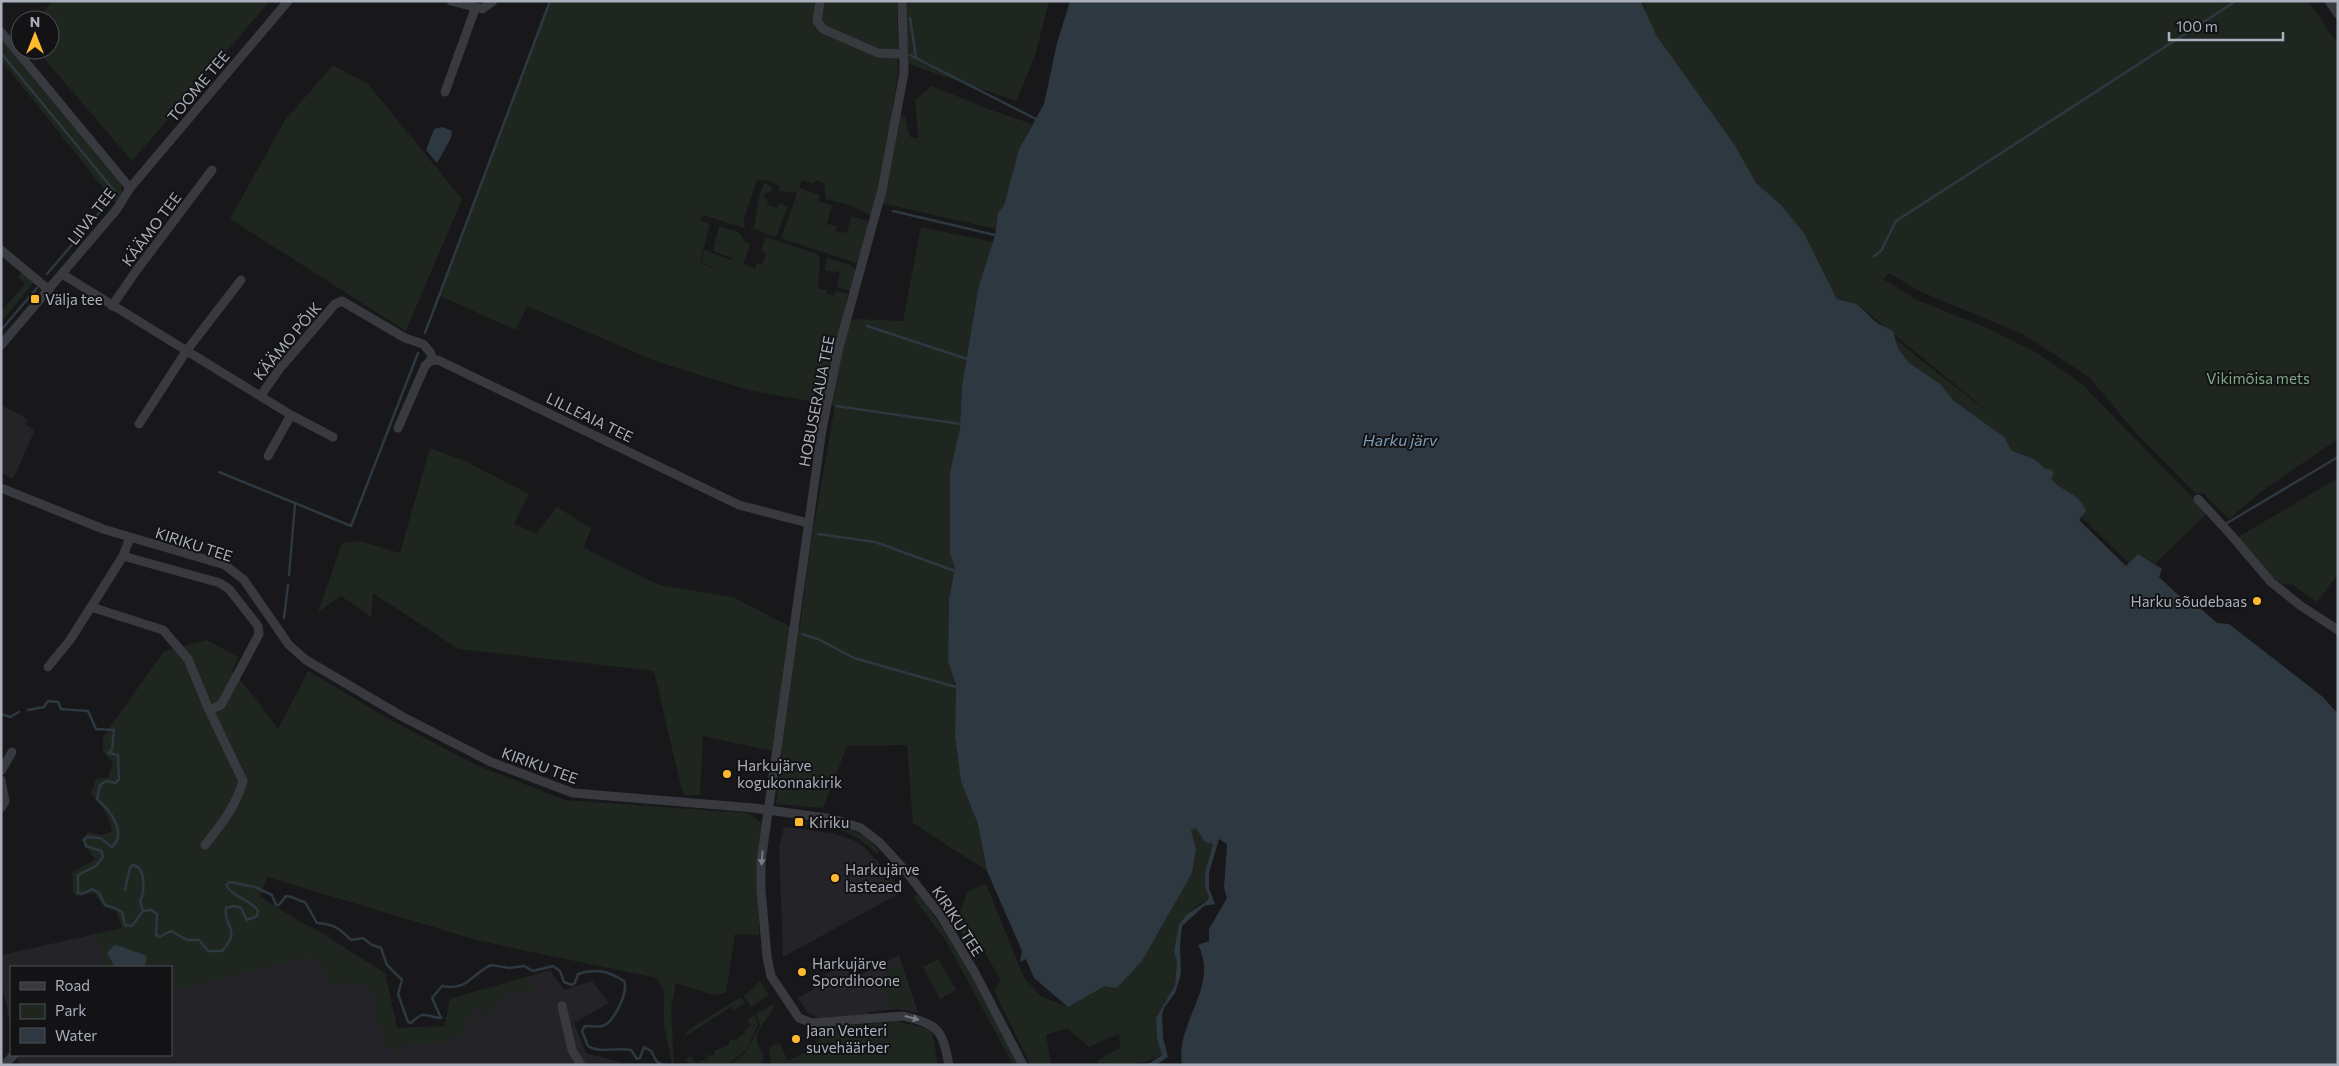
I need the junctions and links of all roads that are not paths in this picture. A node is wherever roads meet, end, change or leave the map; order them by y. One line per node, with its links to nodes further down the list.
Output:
1 (288, 1): 13 (street, TOOME TEE)
2 (451, 1): 7 (street)
3 (493, 1): 7 (street)
4 (820, 1): 10 (street)
5 (902, 1): 10 (street, HOBUSERAUA TEE)
6 (2329, 1): 8 (street)
7 (475, 9): 11 (street)
8 (2338, 14)
9 (1, 32): 13 (street, LIIVA TEE)
10 (903, 54): 30 (street, HOBUSERAUA TEE)
11 (445, 92)
12 (212, 170): 18 (street, KÄÄMO TEE)
13 (130, 188): 15 (street, LIIVA TEE)
14 (1, 250): 17 (street)
15 (62, 274): 17 (street, LIIVA TEE); 18 (street)
16 (241, 280): 20 (street)
17 (49, 290): 19 (street, LIIVA TEE)
18 (112, 306): 20 (street)
19 (1, 345)
20 (186, 350): 22 (street); 24 (street)
21 (433, 360): 22 (street, KÄÄMO PÕIK); 25 (street); 30 (street, LILLEAIA TEE)
22 (261, 395): 23 (street)
23 (291, 415): 26 (street); 27 (street)
24 (139, 424)
25 (398, 428)
26 (333, 437)
27 (268, 456)
28 (1, 488): 31 (street, KIRIKU TEE)
29 (2198, 499): 34 (street)
30 (808, 523): 41 (street, HOBUSERAUA TEE)
31 (130, 538): 32 (street); 41 (street, KIRIKU TEE)
32 (123, 556): 33 (street); 36 (street)
33 (91, 606): 35 (street); 36 (street)
34 (2338, 630)
35 (48, 667)
36 (209, 710): 42 (street)
37 (12, 752): 38 (street)
38 (1, 771)
39 (1, 780): 40 (street)
40 (1, 808)
41 (769, 810): 47 (street, HOBUSERAUA TEE, one-way to 47); 48 (street, KIRIKU TEE)
42 (205, 844)
43 (562, 1006): 46 (street)
44 (13, 1056): 45 (street)
45 (4, 1065)
46 (581, 1065)
47 (949, 1065)
48 (1024, 1065)

